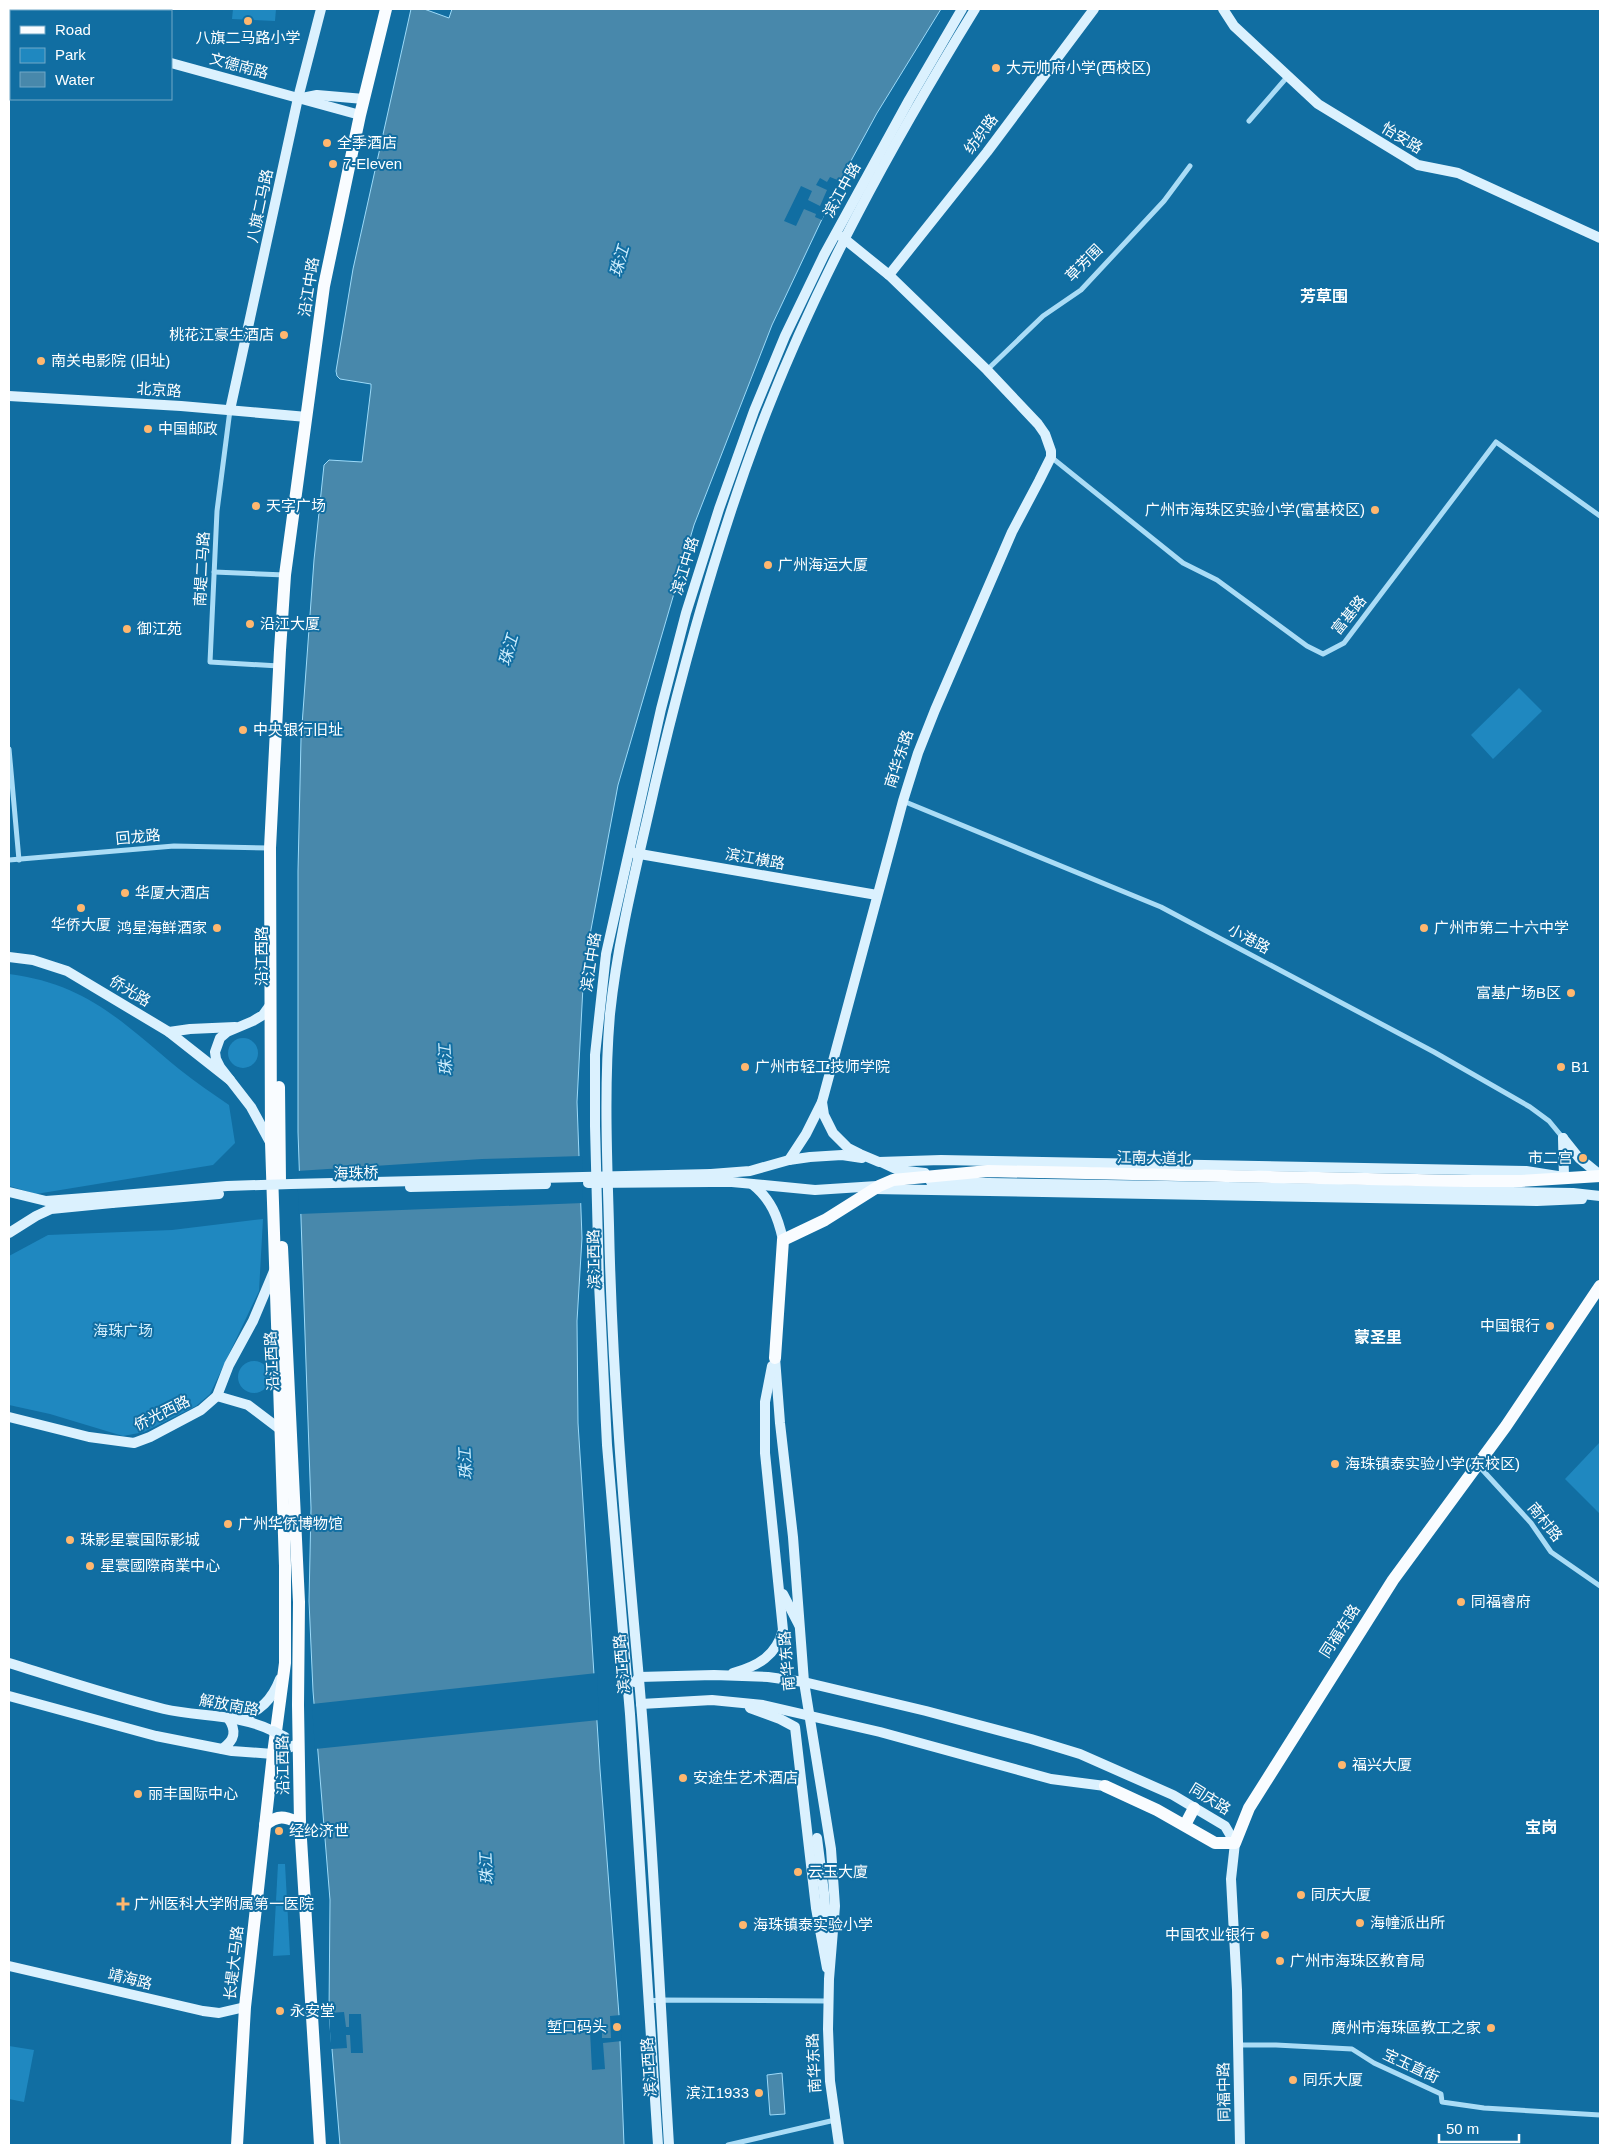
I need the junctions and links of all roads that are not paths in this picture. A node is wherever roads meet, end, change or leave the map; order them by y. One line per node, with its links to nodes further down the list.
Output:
1 (321, 9): 9 (main road, 八旗二马路)
2 (386, 9): 10 (main road, 沿江中路)
3 (962, 9): 14 (main road, 滨江中路)
4 (975, 9): 16 (main road, 滨江中路)
5 (1094, 9): 17 (main road, 纺织路)
6 (1223, 9): 8 (main road, 怡安路)
7 (172, 63): 9 (main road, 文德南路)
8 (1288, 76): 12 (street); 15 (main road, 怡安路)
9 (298, 98): 10 (main road); 11 (main road, 文德南路); 20 (main road, 八旗二马路)
10 (364, 99): 11 (main road, 沿江中路)
11 (360, 115): 21 (main road, 沿江中路)
12 (1249, 121)
13 (1190, 166): 18 (street, 草芳围)
14 (836, 233): 16 (main road); 30 (main road, 滨江中路)
15 (1600, 238)
16 (846, 240): 17 (main road); 31 (main road, 滨江中路)
17 (889, 275): 18 (main road)
18 (987, 370): 22 (main road)
19 (9, 396): 20 (main road, 北京路)
20 (230, 410): 21 (main road, 北京路); 24 (street, 南堤二马路)
21 (306, 417): 25 (main road, 沿江中路)
22 (1051, 457): 23 (street, 富基路); 28 (main road, 南华东路)
23 (1600, 516)
24 (214, 572): 25 (street); 26 (street, 南堤二马路)
25 (290, 575): 26 (main road, 沿江西路); 81 (main road, 沿江西路)
26 (279, 666): 29 (main road, 沿江西路)
27 (9, 749): 33 (street)
28 (903, 801): 34 (main road, 南华东路); 41 (street, 小港路)
29 (270, 848): 33 (street, 回龙路); 36 (main road, 沿江西路)
30 (628, 852): 31 (main road, 滨江横路); 50 (main road, 滨江中路)
31 (640, 855): 34 (main road, 滨江横路); 49 (main road, 滨江中路)
32 (9, 860): 33 (street, 回龙路)
33 (19, 860)
34 (877, 895): 40 (main road, 南华东路)
35 (9, 957): 38 (main road, 侨光路)
36 (271, 1004): 37 (main road); 42 (main road, 沿江西路)
37 (238, 1027): 38 (main road); 39 (main road)
38 (169, 1032): 39 (main road, 侨光路)
39 (230, 1080): 42 (main road)
40 (822, 1102): 43 (main road, 南华东路); 44 (main road)
41 (1563, 1138): 46 (main road); 47 (main road)
42 (270, 1142): 58 (main road, 沿江西路)
43 (789, 1160): 44 (main road, 江南大道北); 48 (main road, 江南大道北)
44 (879, 1162): 45 (main road, 江南大道北); 47 (main road)
45 (988, 1171): 47 (main road, 江南大道北); 52 (main road)
46 (1600, 1175): 47 (main road, 江南大道北)
47 (1564, 1177)
48 (711, 1178): 51 (main road, 江南大道北); 55 (main road, 海珠桥, bridge)
49 (608, 1179): 71 (main road, 滨江西路)
50 (597, 1180): 73 (main road, 滨江西路)
51 (751, 1183): 52 (main road, 江南大道北); 57 (main road, 南华东路)
52 (871, 1188): 54 (main road, 江南大道北); 57 (main road)
53 (9, 1192): 55 (main road, 海珠桥)
54 (1600, 1196)
55 (112, 1200): 56 (main road, 海珠桥)
56 (9, 1233)
57 (784, 1240): 60 (main road, 南华东路)
58 (274, 1270): 61 (main road, 侨光西路); 63 (main road, 沿江西路)
59 (1600, 1286): 64 (main road, 同福东路)
60 (775, 1358): 65 (main road); 67 (main road, 南华东路)
61 (216, 1396): 62 (main road, 侨光西路); 63 (main road)
62 (9, 1417)
63 (281, 1430): 69 (main road, 沿江西路)
64 (1477, 1465): 66 (street, 南村路); 90 (main road, 同福东路)
65 (779, 1586): 67 (main road); 70 (main road)
66 (1600, 1586)
67 (801, 1630): 72 (main road, 南华东路)
68 (9, 1663): 79 (main road, 解放南路)
69 (285, 1664): 79 (main road); 83 (main road, 沿江西路)
70 (725, 1675): 71 (main road); 72 (main road, 同庆路)
71 (639, 1677): 73 (main road); 76 (main road, 滨江西路)
72 (804, 1682): 77 (main road); 78 (main road, 南华东路); 85 (main road, 同庆路)
73 (628, 1690): 76 (main road); 95 (main road, 滨江西路)
74 (9, 1696): 82 (main road)
75 (728, 1701): 76 (main road); 77 (main road); 80 (main road)
76 (641, 1704): 93 (main road, 滨江西路)
77 (798, 1713): 78 (main road); 80 (main road)
78 (809, 1716): 84 (main road); 92 (main road, 南华东路)
79 (233, 1719): 81 (main road, 解放南路, bridge); 82 (main road)
80 (795, 1727): 92 (main road)
81 (298, 1744): 83 (main road); 86 (main road, 沿江西路)
82 (222, 1749): 83 (main road)
83 (273, 1754): 87 (main road, 长堤大马路)
84 (1105, 1786): 88 (main road)
85 (1194, 1808): 88 (main road); 90 (main road, 同庆路)
86 (300, 1823): 87 (main road); 101 (main road, 沿江西路)
87 (265, 1825): 96 (main road, 长堤大马路)
88 (1185, 1825): 90 (main road)
89 (817, 1838): 92 (main road)
90 (1235, 1843): 97 (main road, 同福东路)
91 (9, 1966): 96 (main road, 靖海路)
92 (829, 1979): 94 (main road, 南华东路)
93 (660, 2000): 94 (street); 95 (street); 103 (main road, 滨江西路)
94 (828, 2001): 99 (main road, 南华东路)
95 (648, 2002): 102 (main road, 滨江西路)
96 (245, 2007): 100 (main road, 长堤大马路)
97 (1238, 2042): 98 (street, 宝玉直街); 106 (main road, 同福中路)
98 (1600, 2115)
99 (835, 2120): 104 (street); 105 (main road, 南华东路)
100 (237, 2145)
101 (320, 2145)
102 (658, 2145)
103 (669, 2145)
104 (728, 2145)
105 (839, 2145)
106 (1240, 2145)

